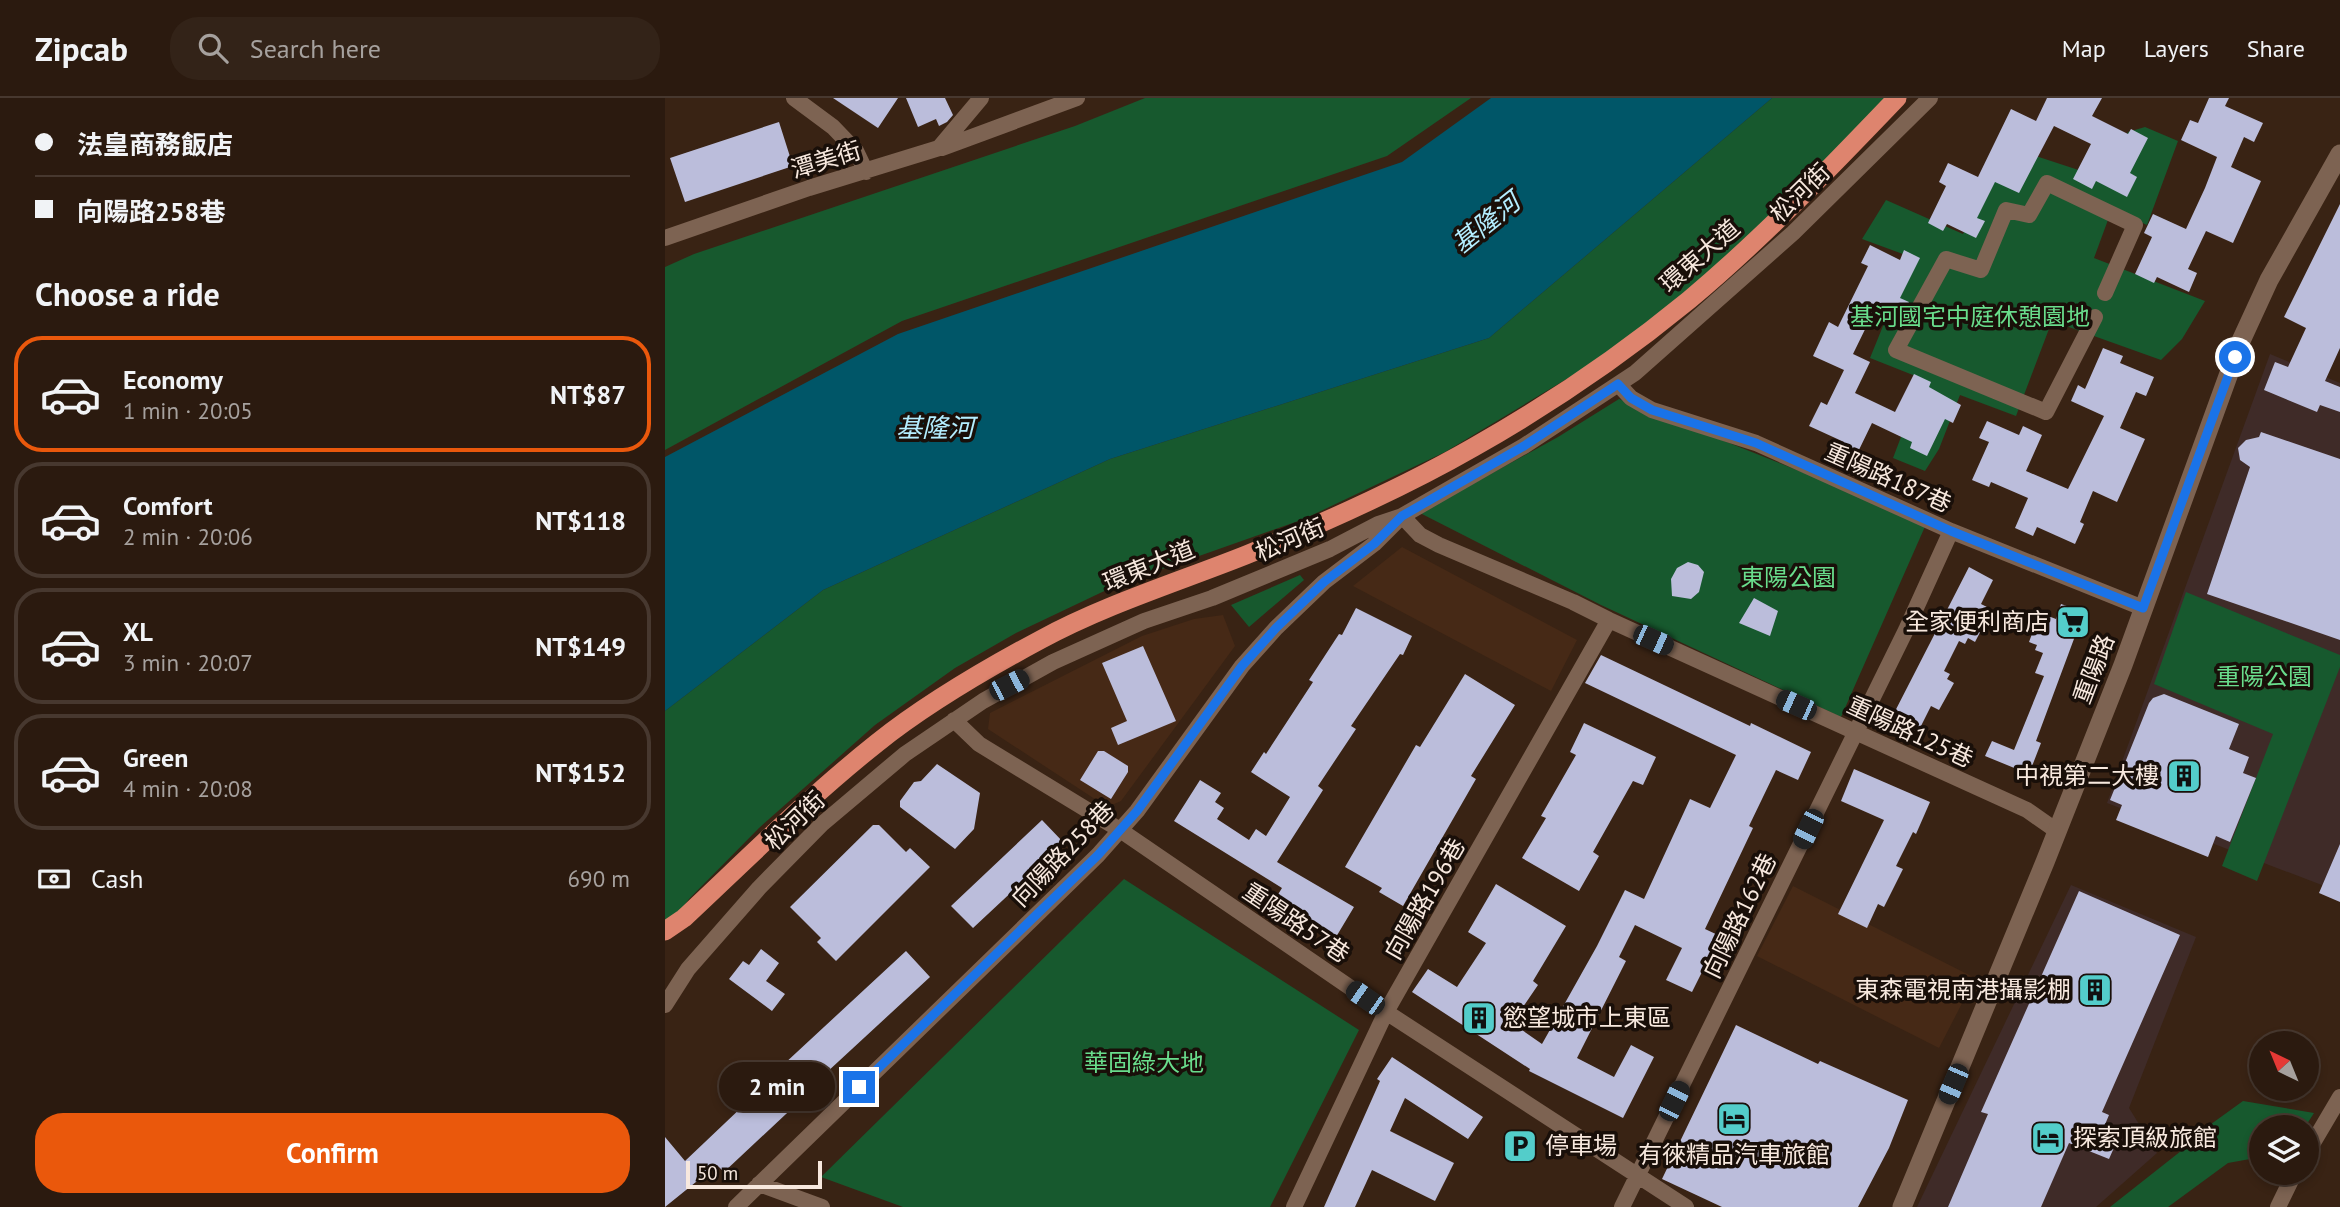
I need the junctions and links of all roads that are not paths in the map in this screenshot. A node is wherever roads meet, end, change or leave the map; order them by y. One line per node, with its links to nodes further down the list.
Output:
1 (794, 98): 8 (street)
2 (981, 98): 6 (street)
3 (1077, 98): 6 (street, 潭美街)
4 (1896, 98): 21 (highway, 環東大道)
5 (1930, 98): 12 (street, 松河街)
6 (939, 148): 8 (street, 潭美街)
7 (2340, 154): 15 (street, 重陽路)
8 (866, 172): 9 (street, 潭美街)
9 (665, 238)
10 (2105, 293): 11 (street)
11 (2095, 317)
12 (1618, 384): 13 (street, 松河街); 14 (street, 重陽路187巷)
13 (1402, 516): 16 (street, 重陽路125巷); 17 (street, 松河街); 19 (street, 向陽路258巷)
14 (1951, 531): 15 (street, 重陽路187巷); 18 (street, 向陽路162巷)
15 (2143, 608): 20 (street, 重陽路)
16 (1609, 620): 18 (street, 重陽路125巷); 23 (street, 向陽路196巷)
17 (954, 720): 19 (street, 重陽路57巷); 22 (street, 松河街)
18 (1855, 732): 20 (street, 重陽路125巷); 26 (street, 向陽路162巷)
19 (1120, 830): 23 (street, 重陽路57巷); 27 (street, 向陽路258巷)
20 (2057, 831): 34 (street, 重陽路)
21 (665, 931)
22 (665, 1005)
23 (1387, 1013): 26 (street, 重陽路57巷); 31 (street, 向陽路196巷)
24 (2340, 1097): 25 (street)
25 (2319, 1133)
26 (1638, 1175): 32 (street, 向陽路162巷); 33 (street, 重陽路57巷)
27 (759, 1184): 29 (street, 向陽路258巷); 30 (street)
28 (2289, 1185): 35 (street)
29 (736, 1207)
30 (822, 1207)
31 (1294, 1207)
32 (1622, 1207)
33 (1686, 1207)
34 (1902, 1207)
35 (2278, 1207)

